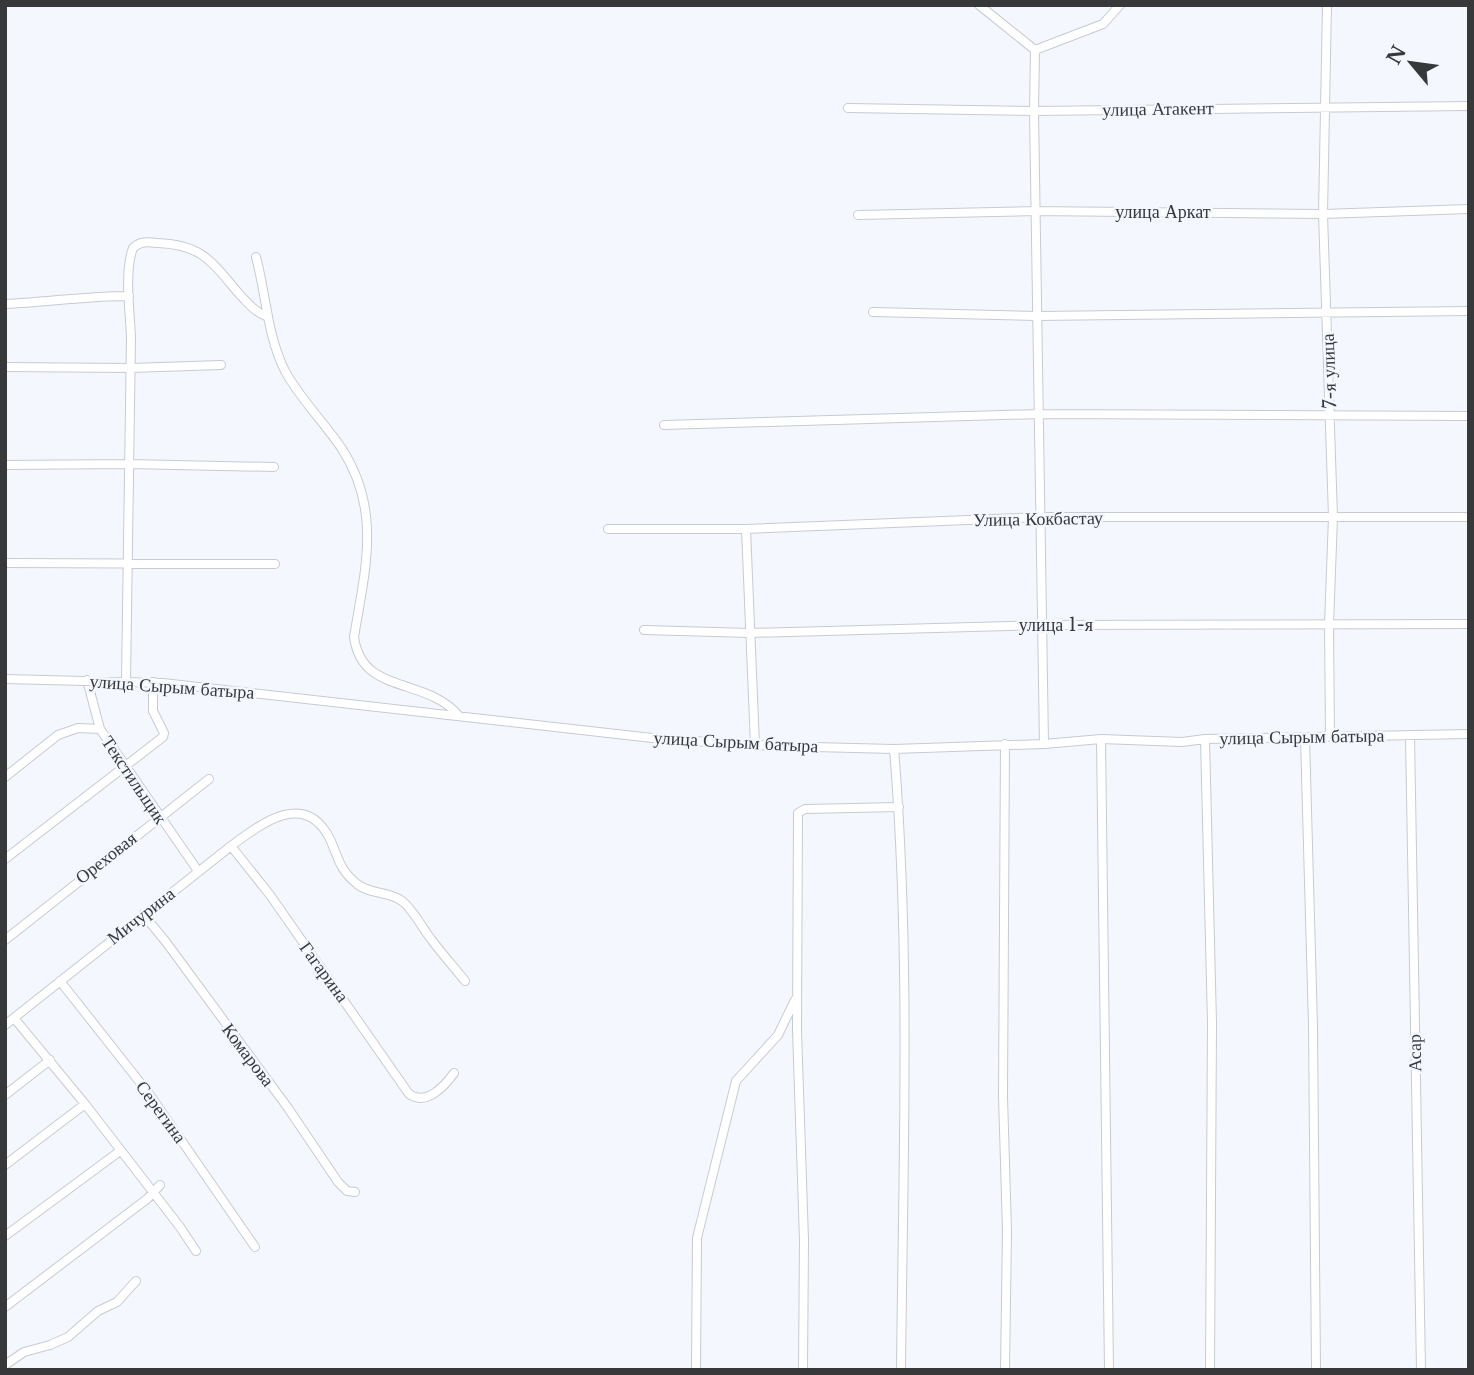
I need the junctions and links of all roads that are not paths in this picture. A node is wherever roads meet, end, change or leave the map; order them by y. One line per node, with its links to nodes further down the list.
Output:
1 (979, 5): 4 (street)
2 (1119, 5): 4 (street)
3 (1327, 5): 6 (street, 7-я улица)
4 (1035, 50): 8 (street)
5 (1469, 106): 6 (street, улица Атакент)
6 (1324, 107): 8 (street, улица Атакент); 11 (street, 7-я улица)
7 (848, 108): 8 (street, улица Атакент)
8 (1034, 111): 10 (street)
9 (1469, 209): 11 (street, улица Аркат)
10 (1035, 211): 11 (street, улица Аркат); 12 (street, улица Аркат); 20 (street)
11 (1324, 214): 18 (street, 7-я улица)
12 (858, 215)
13 (256, 257): 19 (street)
14 (129, 296): 15 (street); 19 (street); 23 (street)
15 (5, 304)
16 (1469, 311): 18 (street)
17 (873, 312): 20 (street)
18 (1327, 313): 20 (street); 25 (street, 7-я улица)
19 (266, 316): 48 (street)
20 (1037, 316): 24 (street)
21 (221, 365): 23 (street)
22 (5, 367): 23 (street)
23 (130, 368): 28 (street)
24 (1039, 414): 25 (street); 27 (street); 31 (street)
25 (1330, 415): 26 (street); 32 (street, 7-я улица)
26 (1469, 416)
27 (664, 425)
28 (129, 464): 29 (street); 30 (street); 37 (street)
29 (5, 465)
30 (274, 467)
31 (1040, 517): 32 (street, Улица Кокбастау); 35 (street, Улица Кокбастау); 40 (street)
32 (1334, 517): 33 (street, Улица Кокбастау); 41 (street, 7-я улица)
33 (1469, 517)
34 (608, 529): 35 (street, Улица Кокбастау)
35 (746, 529): 43 (street)
36 (5, 563): 37 (street)
37 (128, 564): 38 (street); 46 (street)
38 (275, 565)
39 (1469, 624): 41 (street, улица 1-я)
40 (1042, 625): 41 (street, улица 1-я); 43 (street, улица 1-я); 57 (street)
41 (1329, 625): 52 (street, 7-я улица)
42 (643, 630): 43 (street, улица 1-я)
43 (750, 633): 58 (street)
44 (5, 679): 45 (street, улица Сырым батыра)
45 (87, 680): 46 (street, улица Сырым батыра); 49 (street, Текстильщик)
46 (126, 681): 47 (street, улица Сырым батыра)
47 (153, 682): 48 (street, улица Сырым батыра); 60 (street)
48 (459, 716): 58 (street, улица Сырым батыра)
49 (100, 729): 60 (street, Текстильщик); 61 (street)
50 (1469, 734): 51 (street, улица Сырым батыра)
51 (1410, 736): 52 (street, улица Сырым батыра); 97 (street, Асар)
52 (1330, 737): 53 (street, улица Сырым батыра)
53 (1304, 738): 55 (street, улица Сырым батыра); 96 (street)
54 (1101, 739): 55 (street, улица Сырым батыра); 57 (street, улица Сырым батыра); 94 (street)
55 (1205, 739): 95 (street)
56 (1005, 744): 57 (street, улица Сырым батыра); 59 (street, улица Сырым батыра); 93 (street)
57 (1044, 744)
58 (755, 745): 59 (street, улица Сырым батыра)
59 (894, 749): 63 (street)
60 (124, 765): 64 (street, Текстильщик); 66 (street)
61 (5, 777)
62 (209, 779): 64 (street, Ореховая)
63 (899, 807): 72 (street); 92 (street)
64 (159, 817): 67 (street, Текстильщик); 69 (street, Ореховая)
65 (231, 846): 67 (street, Мичурина); 71 (street, Мичурина); 76 (street, Гагарина)
66 (5, 859)
67 (198, 872): 68 (street, Мичурина)
68 (143, 914): 70 (street, Мичурина); 82 (street, Комарова)
69 (5, 940)
70 (60, 981): 73 (street, Мичурина); 85 (street, Серегина)
71 (465, 981)
72 (796, 997): 90 (street); 91 (street)
73 (15, 1018): 74 (street, Мичурина); 75 (street)
74 (5, 1026)
75 (50, 1060): 77 (street); 78 (street)
76 (454, 1073)
77 (5, 1095)
78 (85, 1104): 79 (street); 80 (street)
79 (120, 1151): 83 (street); 84 (street)
80 (5, 1165)
81 (160, 1185): 83 (street)
82 (355, 1192)
83 (153, 1193): 86 (street); 88 (street)
84 (5, 1236)
85 (255, 1248)
86 (196, 1251)
87 (136, 1281): 89 (street)
88 (5, 1307)
89 (5, 1365)
90 (696, 1370)
91 (803, 1370)
92 (901, 1370)
93 (1006, 1370)
94 (1110, 1370)
95 (1210, 1370)
96 (1317, 1370)
97 (1421, 1370)

